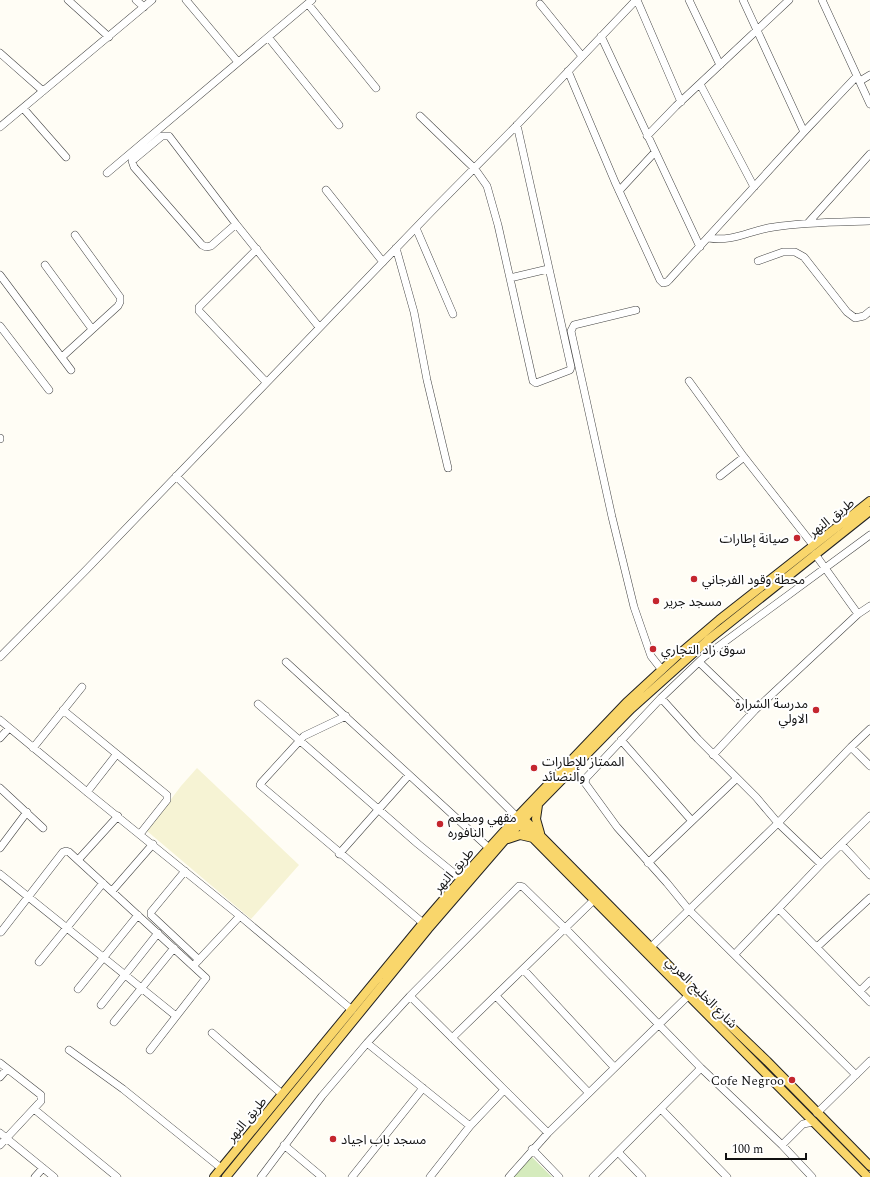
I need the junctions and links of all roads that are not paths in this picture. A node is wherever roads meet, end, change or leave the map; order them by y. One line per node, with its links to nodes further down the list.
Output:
1 (68, 0): 14 (street)
2 (136, 0): 12 (street)
3 (152, 0): 12 (street)
4 (186, 0): 19 (street)
5 (636, 0): 15 (street); 27 (street)
6 (689, 0): 20 (street)
7 (743, 0): 13 (street)
8 (822, 0): 23 (street)
9 (787, 1): 13 (street)
10 (310, 2): 16 (street); 25 (street)
11 (540, 4): 18 (street)
12 (144, 7): 14 (street)
13 (758, 30): 20 (street); 34 (street)
14 (109, 36): 26 (street)
15 (601, 36): 18 (street); 35 (street)
16 (268, 37): 19 (street); 31 (street)
17 (0, 53): 26 (street)
18 (582, 56): 21 (street)
19 (238, 62): 40 (street)
20 (720, 65): 24 (street)
21 (568, 71): 32 (street); 43 (street)
22 (870, 75): 23 (street)
23 (859, 78): 28 (street); 34 (street)
24 (700, 84): 27 (street); 41 (street)
25 (376, 88)
26 (43, 92): 29 (street)
27 (681, 102): 35 (street)
28 (870, 104)
29 (23, 108): 33 (street); 38 (street)
30 (420, 116): 39 (street)
31 (339, 125)
32 (517, 125): 39 (street); 56 (street)
33 (0, 127)
34 (804, 132): 41 (street)
35 (647, 136): 36 (street)
36 (655, 152): 43 (street); 50 (street)
37 (870, 154): 46 (street)
38 (66, 157)
39 (475, 169): 47 (street); 58 (street)
40 (107, 173)
41 (754, 187): 49 (street)
42 (326, 190): 54 (street)
43 (619, 191): 50 (street)
44 (870, 221): 46 (street)
45 (236, 224): 45 (street); 52 (street)
46 (808, 224): 49 (street)
47 (416, 228): 51 (street); 61 (street)
48 (75, 235): 64 (street)
49 (708, 238): 50 (street)
50 (700, 247)
51 (396, 248): 54 (street); 71 (street)
52 (257, 249): 63 (street); 68 (street)
53 (758, 261): 60 (street)
54 (383, 262): 63 (street)
55 (45, 265): 64 (street)
56 (548, 269): 58 (street); 58 (street)
57 (0, 275): 65 (street)
58 (510, 278)
59 (636, 310): 85 (street)
60 (870, 311)
61 (453, 314)
62 (0, 326): 69 (street)
63 (319, 327): 68 (street)
64 (92, 329): 65 (street)
65 (62, 357): 66 (street)
66 (72, 370)
67 (689, 381): 70 (street)
68 (266, 382): 72 (street)
69 (49, 390)
70 (744, 457): 73 (street); 77 (street)
71 (448, 468)
72 (176, 476): 82 (street); 112 (street)
73 (720, 476)
74 (870, 501): 77 (main road, طريق النهر)
75 (870, 511): 78 (main road, طريق النهر)
76 (870, 535): 79 (street)
77 (813, 545): 85 (main road, طريق النهر)
78 (815, 554): 79 (street); 107 (main road, طريق النهر)
79 (825, 568): 81 (street); 84 (street)
80 (870, 606): 81 (street)
81 (858, 614): 90 (street)
82 (0, 657)
83 (286, 662): 91 (street)
84 (699, 662): 87 (street); 90 (street)
85 (662, 670): 112 (main road, طريق النهر)
86 (82, 687): 89 (street)
87 (661, 698): 96 (street); 100 (street)
88 (258, 704): 97 (street)
89 (62, 710): 99 (street); 101 (street)
90 (752, 713): 100 (street)
91 (346, 716): 97 (street); 103 (street)
92 (0, 720): 93 (street)
93 (9, 728): 95 (street); 99 (street)
94 (870, 729): 98 (street)
95 (0, 738)
96 (621, 740): 113 (street); 125 (street)
97 (299, 741): 108 (street); 123 (street)
98 (851, 747): 102 (street); 114 (street)
99 (33, 748): 106 (street)
100 (713, 754): 104 (street)
101 (116, 755): 106 (street); 116 (street)
102 (870, 766)
103 (409, 775): 108 (street); 122 (street)
104 (736, 779): 113 (street); 114 (street)
105 (0, 788): 109 (street)
106 (87, 792): 110 (street)
107 (539, 803): 112 (main road, طريق النهر); 117 (main road)
108 (378, 810): 123 (street); 130 (street)
109 (27, 812): 115 (street); 121 (street)
110 (118, 816): 116 (street); 124 (street)
111 (870, 816): 120 (street)
112 (520, 820): 117 (main road, شارع الخليج العربي); 118 (main road, طريق النهر); 122 (main road, طريق النهر)
113 (692, 821): 125 (street)
114 (778, 823): 126 (street); 137 (street)
115 (43, 828)
116 (140, 834): 119 (street)
117 (538, 838): 118 (main road); 135 (main road, شارع الخليج العربي); 145 (main road, شارع الخليج العربي)
118 (504, 841): 206 (main road, طريق النهر)
119 (153, 844): 127 (street); 132 (street)
120 (842, 844): 126 (street); 129 (street)
121 (1, 846)
122 (489, 848): 130 (main road, طريق النهر)
123 (339, 854): 140 (street)
124 (78, 860): 131 (street); 133 (street)
125 (648, 863): 137 (street)
126 (821, 864): 136 (street)
127 (185, 870): 139 (street); 151 (street)
128 (0, 874): 133 (street)
129 (870, 875)
130 (461, 879): 140 (main road, طريق النهر)
131 (103, 883): 132 (street); 141 (street)
132 (112, 891): 138 (street)
133 (28, 897): 141 (street); 143 (street)
134 (870, 898): 146 (street)
135 (595, 899): 142 (street); 160 (main road, شارع الخليج العربي)
136 (779, 909): 146 (street); 148 (street)
137 (689, 910): 145 (street); 148 (street)
138 (138, 915): 144 (street); 149 (street)
139 (240, 916): 151 (street); 163 (street)
140 (423, 923): 163 (main road, طريق النهر)
141 (66, 928): 149 (street); 150 (street)
142 (566, 928): 152 (street); 158 (street); 166 (street)
143 (1, 932)
144 (158, 933): 147 (street); 153 (street)
145 (652, 946): 172 (main road, شارع الخليج العربي)
146 (817, 947): 157 (street)
147 (174, 948): 151 (street); 155 (street)
148 (735, 954): 179 (street)
149 (103, 958): 153 (street); 156 (street)
150 (39, 962)
151 (196, 963): 164 (street)
152 (523, 969): 159 (street); 175 (street)
153 (124, 975): 155 (street); 162 (street)
154 (870, 981): 157 (street)
155 (141, 988): 164 (street); 165 (street)
156 (78, 989)
157 (860, 991): 161 (street)
158 (410, 996): 168 (street); 169 (street)
159 (496, 996): 168 (street); 183 (street)
160 (688, 996): 166 (street); 178 (main road, شارع الخليج العربي)
161 (870, 1002)
162 (101, 1005)
163 (352, 1010): 184 (main road, طريق النهر)
164 (176, 1016): 171 (street)
165 (114, 1022)
166 (659, 1024): 175 (street); 177 (street)
167 (212, 1033): 184 (street)
168 (452, 1038): 182 (street)
169 (367, 1043): 181 (street); 195 (street)
170 (69, 1050): 201 (street)
171 (150, 1050)
172 (767, 1061): 178 (main road); 188 (main road, شارع الخليج العربي)
173 (870, 1061): 179 (street)
174 (0, 1063): 176 (street)
175 (614, 1067): 183 (street)
176 (7, 1068): 180 (street); 186 (street)
177 (701, 1068): 185 (street); 196 (street)
178 (760, 1068): 187 (main road, شارع الخليج العربي)
179 (856, 1075): 188 (street)
180 (0, 1077)
181 (422, 1088): 191 (street); 209 (street)
182 (504, 1090): 191 (street); 192 (street)
183 (588, 1092): 192 (street)
184 (282, 1094): 201 (main road, طريق النهر)
185 (661, 1109): 198 (street); 215 (street)
186 (34, 1110): 193 (street); 204 (street)
187 (804, 1113): 189 (main road, شارع الخليج العربي); 190 (street)
188 (817, 1113): 199 (main road, شارع الخليج العربي)
189 (814, 1122): 190 (street); 217 (main road, شارع الخليج العربي)
190 (803, 1124): 196 (street)
191 (470, 1126): 210 (street)
192 (548, 1133): 197 (street)
193 (3, 1136): 194 (street); 200 (street)
194 (0, 1145)
195 (284, 1145): 207 (street); 208 (street)
196 (782, 1145): 216 (street)
197 (532, 1150): 211 (street); 212 (street)
198 (618, 1152): 213 (street); 214 (street)
199 (870, 1166)
200 (43, 1168): 202 (street); 203 (street)
201 (221, 1168): 205 (main road, طريق النهر)
202 (35, 1177)
203 (54, 1177)
204 (117, 1177)
205 (214, 1177)
206 (226, 1177)
207 (261, 1177)
208 (322, 1177)
209 (352, 1177)
210 (430, 1177)
211 (509, 1177)
212 (559, 1177)
213 (593, 1177)
214 (642, 1177)
215 (727, 1177)
216 (812, 1177)
217 (868, 1177)

